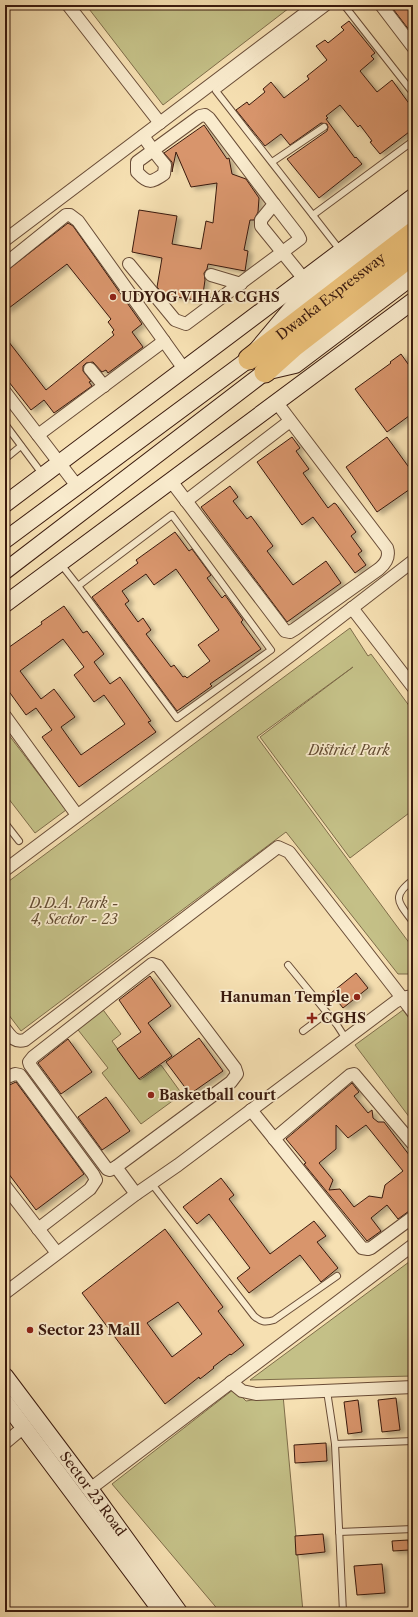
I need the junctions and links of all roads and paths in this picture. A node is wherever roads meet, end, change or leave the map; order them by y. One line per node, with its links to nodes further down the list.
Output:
1 (68, 5): 8 (street)
2 (316, 5): 8 (street)
3 (330, 5): 12 (lane)
4 (344, 5): 7 (lane)
5 (381, 5): 6 (street)
6 (413, 47)
7 (413, 93)
8 (160, 123): 10 (street)
9 (324, 127): 12 (lane)
10 (143, 136): 14 (street); 18 (street)
11 (413, 141): 16 (lane)
12 (272, 162): 16 (lane)
13 (413, 197): 19 (street)
14 (274, 204): 20 (street); 20 (street)
15 (413, 212): 29 (street)
16 (313, 215): 19 (lane)
17 (413, 234): 21 (highway, Dwarka Expressway)
18 (5, 240)
19 (341, 251): 25 (street)
20 (283, 252): 25 (street); 26 (street)
21 (406, 260): 29 (highway, Dwarka Expressway); 32 (highway, Dwarka Expressway)
22 (5, 264): 28 (street)
23 (129, 264): 26 (street)
24 (211, 275): 26 (street)
25 (304, 279): 31 (street)
26 (241, 284)
27 (413, 301): 35 (street)
28 (164, 341): 31 (street); 33 (street)
29 (249, 359): 44 (street)
30 (90, 369): 33 (street)
31 (184, 369): 41 (street)
32 (265, 372): 50 (street)
33 (104, 386): 38 (street)
34 (5, 392): 38 (street)
35 (277, 403): 36 (street); 43 (street)
36 (290, 421): 45 (street); 45 (street)
37 (5, 424): 39 (lane)
38 (38, 435): 41 (street)
39 (22, 446): 40 (lane); 42 (lane)
40 (5, 459)
41 (59, 463): 42 (street); 44 (street)
42 (43, 475): 46 (street)
43 (171, 481): 45 (street); 49 (street)
44 (77, 486): 47 (street)
45 (186, 501)
46 (5, 504)
47 (5, 540)
48 (413, 561): 53 (street)
49 (60, 563): 51 (lane); 52 (street)
50 (5, 571)
51 (78, 586): 51 (lane)
52 (5, 604)
53 (352, 608): 54 (street); 56 (street)
54 (413, 687)
55 (5, 716): 56 (street)
56 (77, 815): 59 (street)
57 (5, 823): 58 (lane)
58 (19, 841)
59 (5, 870)
60 (413, 880): 61 (lane)
61 (413, 922)
62 (288, 965): 65 (lane)
63 (408, 997): 64 (street); 66 (street); 68 (street)
64 (413, 1012)
65 (327, 1013): 67 (lane); 68 (lane)
66 (5, 1029)
67 (303, 1031)
68 (346, 1039): 70 (street)
69 (5, 1078): 78 (street)
70 (251, 1110): 71 (street); 74 (street)
71 (274, 1139): 72 (street); 77 (street)
72 (413, 1144)
73 (116, 1167): 73 (street); 76 (street)
74 (152, 1184): 76 (street); 81 (lane)
75 (5, 1186): 78 (street)
76 (136, 1194): 80 (street)
77 (413, 1217)
78 (38, 1230): 80 (street)
79 (413, 1245): 84 (street)
80 (57, 1253): 82 (street)
81 (337, 1276)
82 (5, 1293)
83 (5, 1376): 92 (street, Sector 23 Road)
84 (230, 1382): 86 (street); 92 (street)
85 (413, 1387): 86 (street)
86 (327, 1391): 91 (lane)
87 (5, 1402): 88 (street, Sector 23 Road)
88 (24, 1427): 90 (street); 95 (street, Sector 23 Road)
89 (413, 1441): 91 (lane)
90 (5, 1443)
91 (335, 1444): 94 (lane)
92 (90, 1489): 96 (street, Sector 23 Road)
93 (413, 1529): 94 (lane)
94 (339, 1532): 97 (lane)
95 (162, 1612)
96 (179, 1612)
97 (343, 1612)

